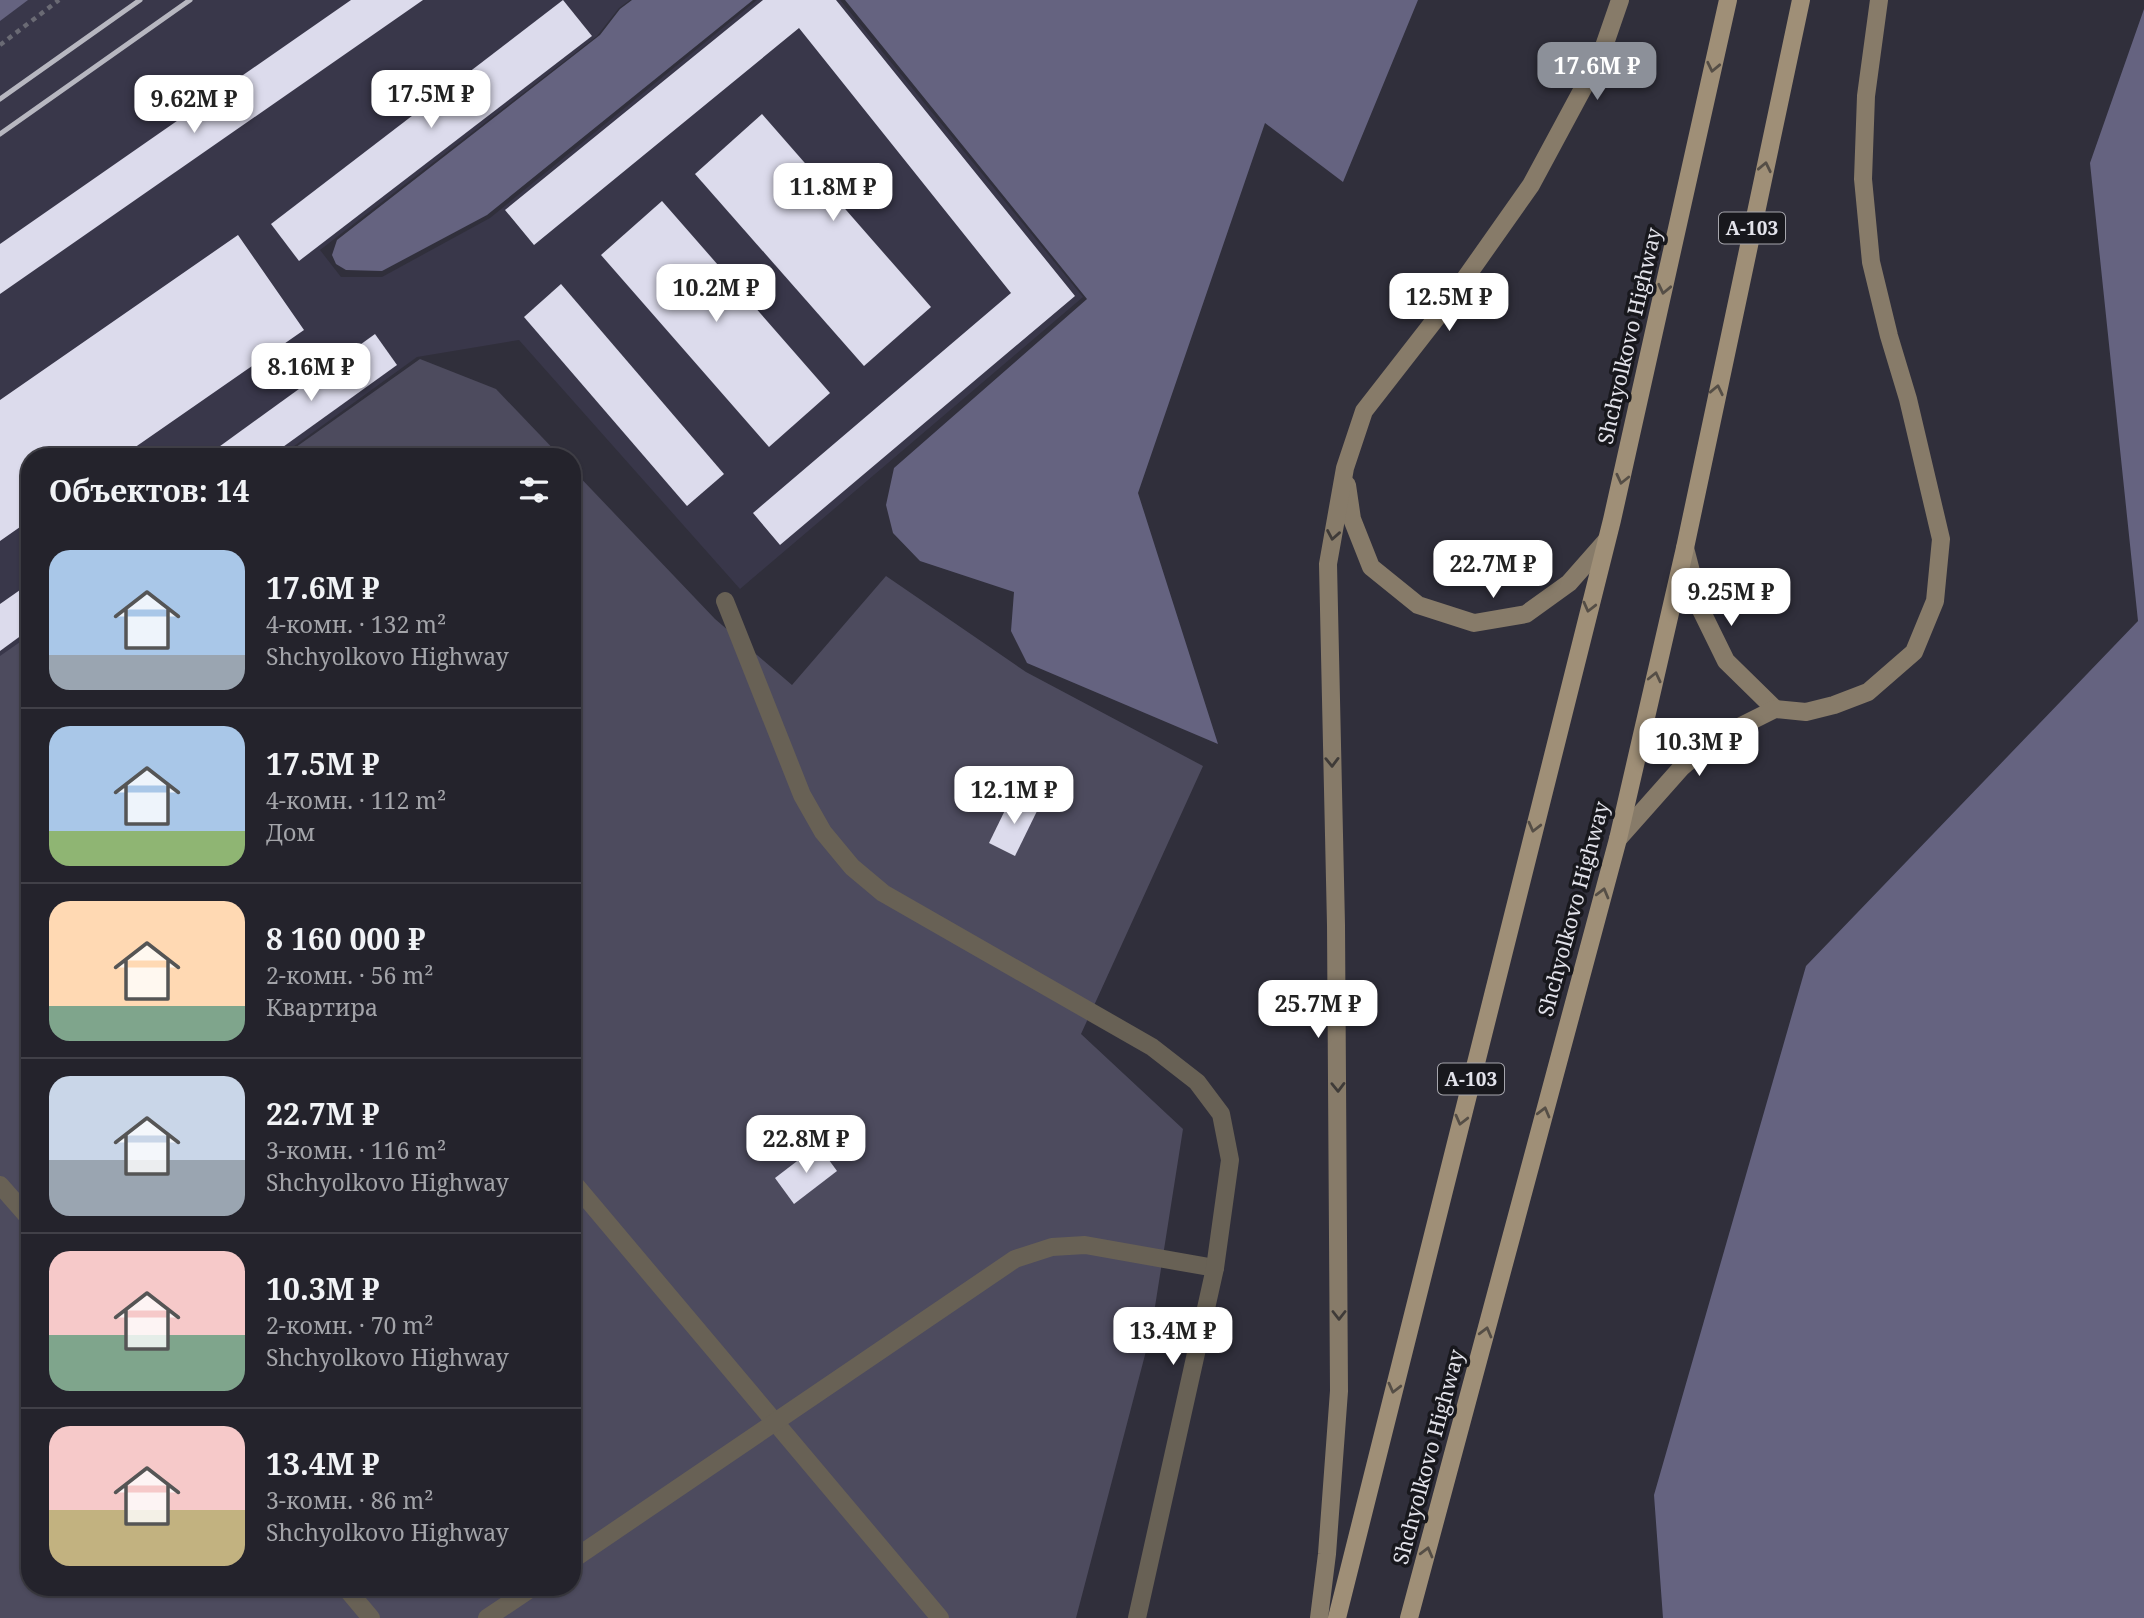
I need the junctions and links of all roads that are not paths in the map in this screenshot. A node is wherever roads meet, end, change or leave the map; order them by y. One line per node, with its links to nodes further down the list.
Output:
1 (1620, 0): 5 (street)
2 (1728, 0): 6 (main road, Shchyolkovo Highway / А-103, one-way to 6)
3 (1801, 0): 7 (main road, Shchyolkovo Highway / А-103, one-way to 3)
4 (1878, 0): 9 (street)
5 (1345, 468): 6 (street); 23 (street, one-way to 23)
6 (1606, 541): 24 (main road, Shchyolkovo Highway / А-103, one-way to 24)
7 (1685, 548): 9 (street); 10 (main road, Shchyolkovo Highway / А-103, one-way to 7)
8 (725, 601): 14 (street)
9 (1775, 709): 10 (street)
10 (1618, 839): 25 (main road, Shchyolkovo Highway / А-103, one-way to 10)
11 (0, 1185): 13 (street)
12 (581, 1192): 15 (street)
13 (21, 1209)
14 (1214, 1268): 15 (street); 22 (street)
15 (775, 1423): 16 (street); 21 (street)
16 (581, 1554)
17 (353, 1596): 19 (street)
18 (520, 1596): 20 (street)
19 (371, 1618)
20 (487, 1618)
21 (940, 1618)
22 (1137, 1618)
23 (1320, 1618)
24 (1337, 1618)
25 (1409, 1618)

